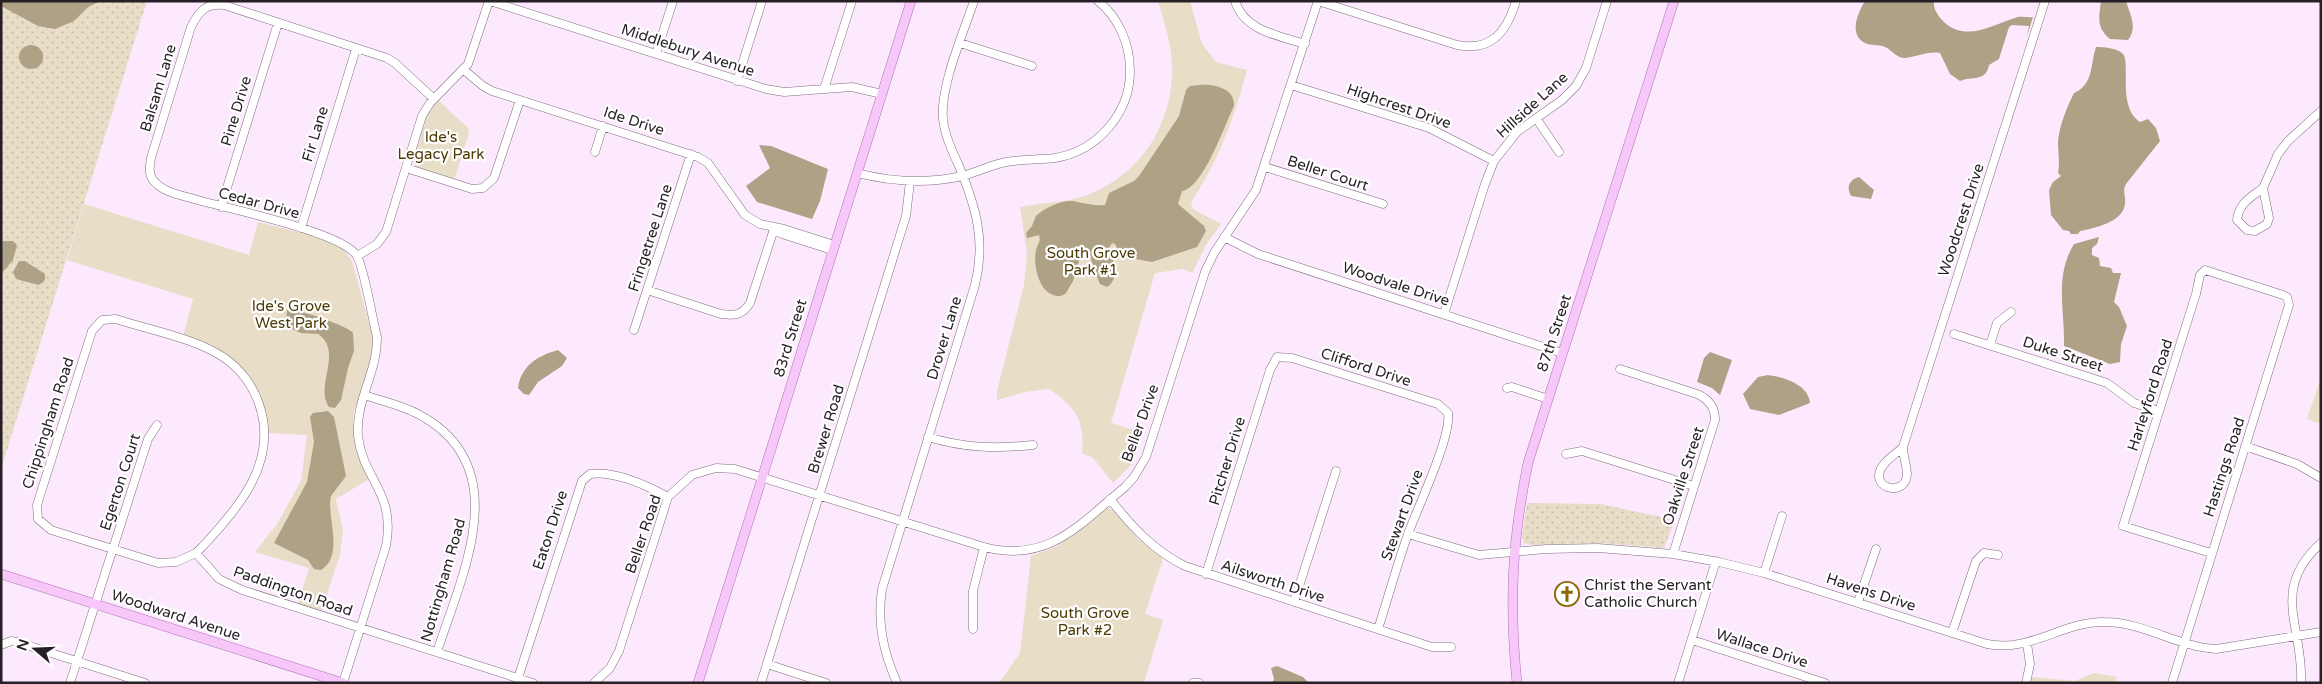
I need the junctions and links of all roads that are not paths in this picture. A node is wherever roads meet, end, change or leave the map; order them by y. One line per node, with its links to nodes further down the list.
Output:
1 (489, 1): 18 (street, Middlebury Avenue); 20 (street)
2 (673, 1): 18 (street)
3 (762, 1): 21 (street)
4 (852, 1): 23 (street)
5 (911, 1): 24 (main road, 83rd Street)
6 (974, 1): 15 (street, Drover Lane)
7 (1098, 1): 37 (street)
8 (1236, 1): 16 (street)
9 (1318, 1): 10 (street); 16 (street, Beller Drive)
10 (1516, 1)
11 (1607, 1): 28 (street, Hillside Lane)
12 (1674, 1): 55 (main road, 87th Street)
13 (2045, 1): 67 (street, Woodcrest Drive)
14 (278, 23): 17 (street); 38 (street, Balsam Lane); 42 (street, Pine Drive)
15 (960, 43): 19 (street); 37 (street, Drover Lane)
16 (1305, 44): 22 (street, Beller Drive)
17 (356, 49): 25 (street); 43 (street, Fir Lane)
18 (656, 54): 21 (street, Middlebury Avenue)
19 (1032, 66)
20 (464, 70): 25 (street); 26 (street, Ide Drive)
21 (737, 80): 23 (street, Middlebury Avenue)
22 (1292, 85): 33 (street, Highcrest Drive); 34 (street, Beller Drive)
23 (824, 89): 24 (street, Middlebury Avenue)
24 (882, 94): 36 (main road, 83rd Street)
25 (434, 99): 35 (street)
26 (520, 100): 29 (street, Ide Drive); 35 (street)
27 (2321, 111): 40 (street)
28 (1536, 118): 31 (street); 33 (street, Hillside Lane)
29 (603, 126): 30 (street); 32 (street, Ide Drive)
30 (594, 152)
31 (1559, 152)
32 (691, 154): 44 (street, Ide Drive); 48 (street, Fringetree Lane)
33 (1494, 161): 51 (street, Hillside Lane)
34 (1265, 167): 41 (street, Beller Court); 45 (street, Beller Drive)
35 (406, 168): 47 (street)
36 (857, 173): 39 (street); 46 (main road, 83rd Street)
37 (963, 176): 39 (street); 64 (street, Drover Lane)
38 (152, 179): 42 (street, Cedar Drive)
39 (910, 182): 73 (street, Brewer Road)
40 (2263, 188): 40 (street)
41 (1383, 204)
42 (220, 207): 43 (street, Cedar Drive)
43 (301, 228): 47 (street, Cedar Drive)
44 (774, 229): 46 (street, Ide Drive); 48 (street)
45 (1224, 237): 51 (street, Woodvale Drive); 75 (street, Beller Drive)
46 (833, 248): 70 (main road, 83rd Street)
47 (357, 256): 59 (street)
48 (647, 290): 52 (street, Fringetree Lane)
49 (2289, 300): 62 (street, Harleyford Road); 66 (street, Hastings Road)
50 (2011, 312): 54 (street)
51 (1444, 314): 55 (street, Woodvale Drive)
52 (634, 330)
53 (1954, 334): 54 (street, Duke Street)
54 (1990, 345): 62 (street, Duke Street)
55 (1562, 353): 60 (main road, 87th Street)
56 (1277, 358): 61 (street, Clifford Drive); 91 (street, Pitcher Drive)
57 (1620, 369): 72 (street, Oakville Street)
58 (1507, 388): 60 (street)
59 (364, 395): 95 (street); 106 (street, Nottingham Road)
60 (1548, 399): 84 (main road, 87th Street)
61 (1446, 409): 78 (street, Stewart Drive)
62 (2159, 411): 86 (street, Harleyford Road)
63 (157, 424): 81 (street, Egerton Court)
64 (928, 437): 65 (street); 77 (street, Drover Lane)
65 (1032, 445)
66 (2245, 446): 71 (street); 86 (street, Hastings Road)
67 (1903, 447): 67 (street, Woodcrest Drive)
68 (1566, 454): 72 (street)
69 (1336, 471): 92 (street)
70 (762, 478): 73 (street, Beller Drive); 74 (street, Beller Road); 116 (main road, 83rd Street)
71 (2321, 478)
72 (1694, 486): 85 (street, Oakville Street)
73 (819, 496): 77 (street, Beller Drive); 108 (street, Brewer Road)
74 (668, 497): 109 (street, Eaton Drive); 110 (street, Beller Road)
75 (1110, 499): 80 (street, Beller Drive); 91 (street, Ailsworth Drive)
76 (1782, 516): 89 (street)
77 (902, 522): 80 (street, Beller Drive); 119 (street, Drover Lane)
78 (1408, 534): 84 (street, Havens Drive); 97 (street, Stewart Drive)
79 (2321, 544): 100 (street)
80 (984, 547): 96 (street)
81 (112, 549): 83 (street); 83 (street, Chippingham Road); 94 (street, Egerton Court)
82 (1876, 549): 93 (street)
83 (196, 553): 95 (street, Paddington Road)
84 (1513, 553): 85 (street, Havens Drive); 122 (main road, 87th Street)
85 (1673, 554): 88 (street, Havens Drive)
86 (2211, 554): 103 (street, Hastings Road)
87 (1998, 555): 99 (street)
88 (1716, 561): 89 (street, Havens Drive); 101 (street)
89 (1764, 572): 93 (street, Havens Drive)
90 (1, 574): 94 (main road, Woodward Avenue)
91 (1206, 574): 92 (street, Ailsworth Drive)
92 (1294, 602): 97 (street, Ailsworth Drive)
93 (1858, 602): 99 (street, Havens Drive)
94 (95, 604): 107 (street, Egerton Court); 113 (main road, Woodward Avenue)
95 (360, 628): 106 (street, Paddington Road); 113 (street)
96 (973, 630)
97 (1378, 630): 105 (street, Ailsworth Drive)
98 (2321, 632): 100 (street, Havens Drive)
99 (1952, 633): 102 (street, Havens Drive)
100 (2296, 636): 103 (street, Havens Drive); 127 (street)
101 (1692, 640): 123 (street); 124 (street, Wallace Drive)
102 (2027, 643): 103 (street, Havens Drive); 125 (street)
103 (2186, 643): 126 (street, Hastings Road)
104 (1, 644): 107 (street)
105 (1451, 647)
106 (437, 652): 109 (street, Paddington Road)
107 (77, 661): 111 (street, Egerton Court); 112 (street)
108 (767, 664): 117 (street, Brewer Road); 118 (street)
109 (518, 678): 114 (street, Paddington Road)
110 (605, 680): 115 (street)
111 (70, 683)
112 (145, 683)
113 (343, 683)
114 (533, 683)
115 (594, 683)
116 (698, 683)
117 (761, 683)
118 (826, 683)
119 (897, 683)
120 (1193, 683): 121 (street)
121 (1199, 683)
122 (1517, 683)
123 (1678, 683)
124 (1825, 683)
125 (2026, 683)
126 (2172, 683)
127 (2301, 683)

